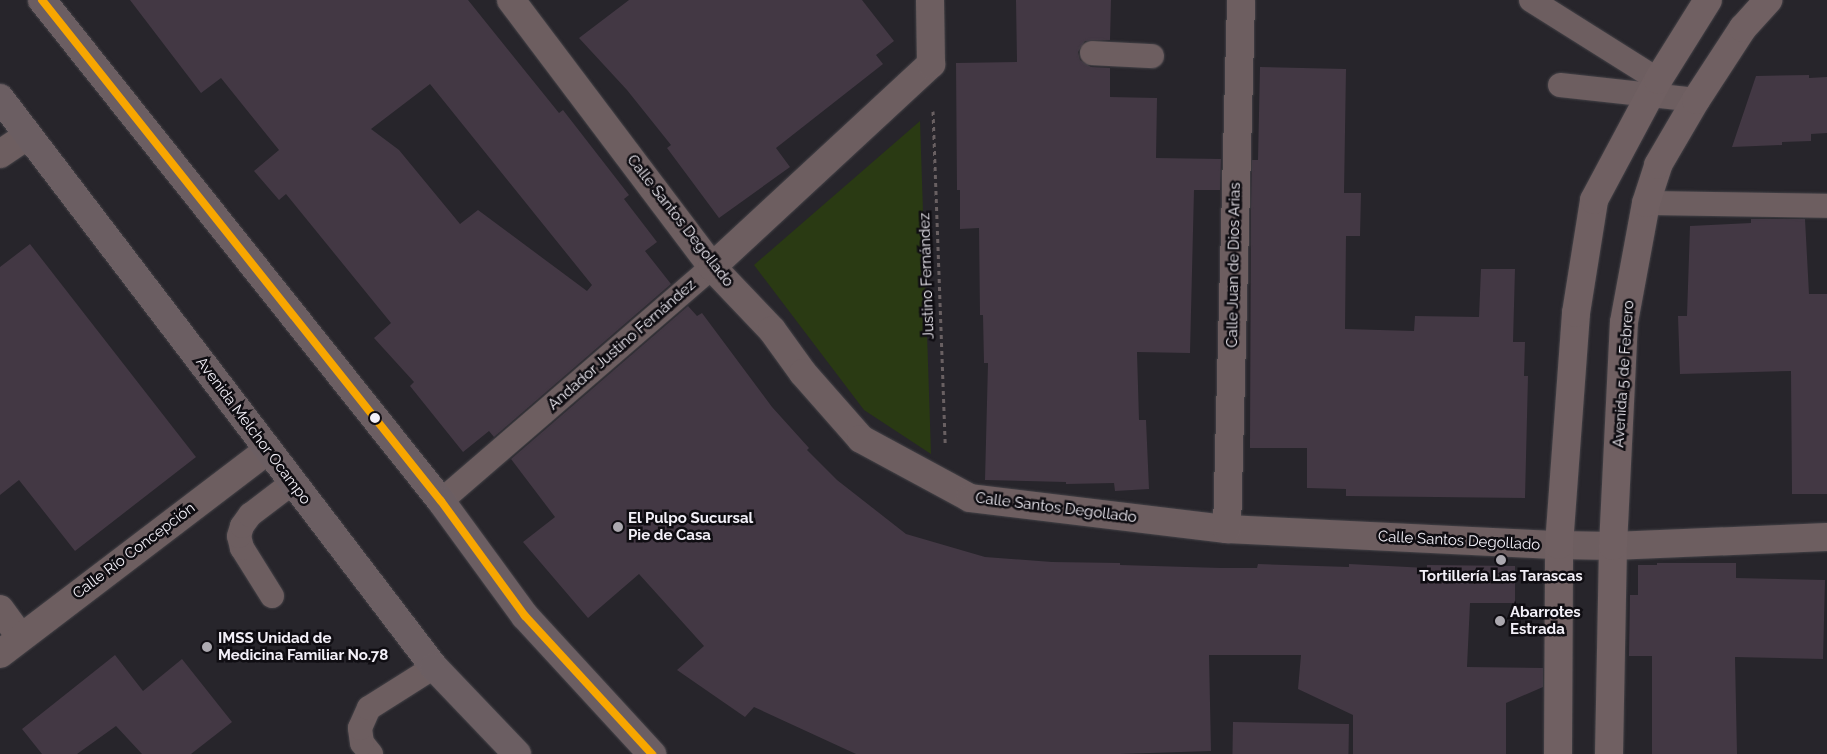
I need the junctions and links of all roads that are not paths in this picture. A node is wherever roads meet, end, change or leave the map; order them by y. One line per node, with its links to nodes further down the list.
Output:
1 (42, 0): 21 (main road)
2 (511, 0): 18 (street, Calle Santos Degollado)
3 (930, 0): 18 (street, Andador Justino Fernández)
4 (1241, 0): 22 (street, Calle Juan de Dios Arias)
5 (1531, 0): 11 (lane)
6 (1708, 0): 11 (street)
7 (1768, 0): 13 (street, Avenida 5 de Febrero)
8 (1092, 53): 9 (lane)
9 (1152, 56)
10 (1560, 85): 11 (lane)
11 (1653, 87): 13 (lane); 24 (street)
12 (0, 98): 14 (main road, Avenida Melchor Ocampo)
13 (1696, 100): 16 (street, Avenida 5 de Febrero)
14 (27, 136): 15 (street); 19 (main road, Avenida Melchor Ocampo)
15 (0, 154)
16 (1646, 203): 17 (lane); 25 (street, Avenida 5 de Febrero)
17 (1827, 206)
18 (712, 267): 21 (lane, Andador Justino Fernández); 22 (street, Calle Santos Degollado)
19 (268, 450): 20 (main road, Avenida Melchor Ocampo); 28 (street, Calle Río Concepción)
20 (292, 483): 26 (lane); 29 (main road, Avenida Melchor Ocampo)
21 (441, 501): 32 (main road)
22 (1227, 529): 24 (street, Calle Santos Degollado)
23 (1827, 537): 25 (street, Calle Santos Degollado)
24 (1559, 546): 25 (street, Calle Santos Degollado); 33 (street)
25 (1614, 546): 34 (street, Avenida 5 de Febrero)
26 (272, 596)
27 (0, 609): 28 (street)
28 (10, 645)
29 (434, 667): 30 (lane); 31 (main road, Avenida Melchor Ocampo)
30 (371, 754)
31 (517, 754)
32 (652, 754)
33 (1558, 754)
34 (1609, 754)

